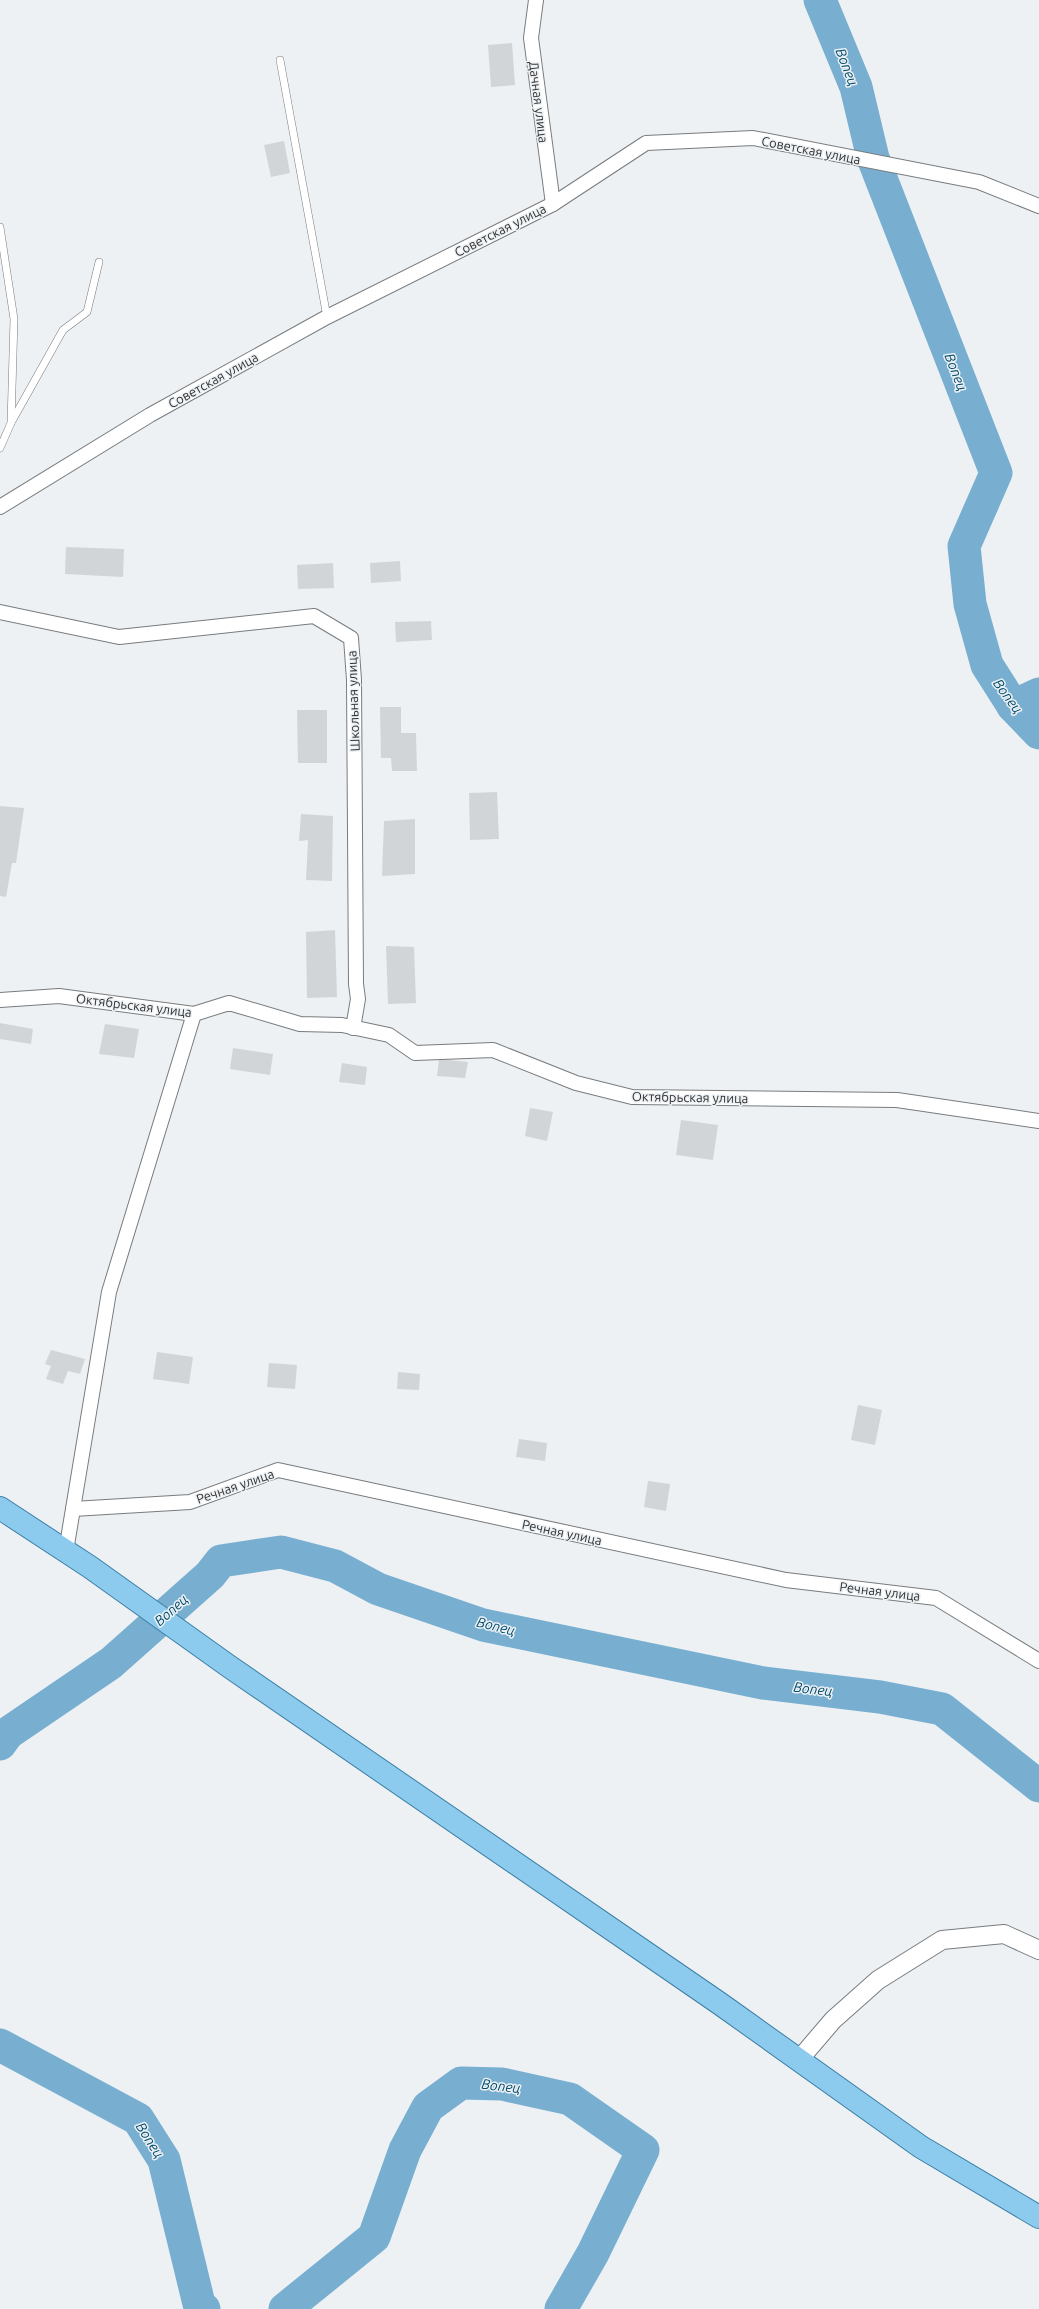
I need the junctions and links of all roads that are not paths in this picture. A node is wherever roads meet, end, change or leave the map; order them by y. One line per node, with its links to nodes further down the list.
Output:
1 (536, 0): 3 (street, Дачная улица)
2 (280, 60): 7 (lane)
3 (553, 204): 4 (street, Советская улица); 7 (street, Советская улица)
4 (1039, 206)
5 (0, 227): 8 (lane)
6 (99, 262): 8 (lane)
7 (327, 317): 10 (street, Советская улица)
8 (11, 423): 9 (lane)
9 (0, 448)
10 (0, 507)
11 (0, 612): 14 (street, Школьная улица)
12 (0, 1000): 13 (street, Октябрьская улица)
13 (194, 1014): 14 (street, Октябрьская улица); 17 (street)
14 (353, 1028): 15 (street, Октябрьская улица)
15 (1039, 1121)
16 (0, 1508): 18 (main road)
17 (73, 1510): 18 (street); 19 (street, Речная улица)
18 (66, 1551): 21 (main road)
19 (1039, 1661)
20 (1039, 1950): 21 (street)
21 (798, 2061): 22 (main road)
22 (1039, 2217)

